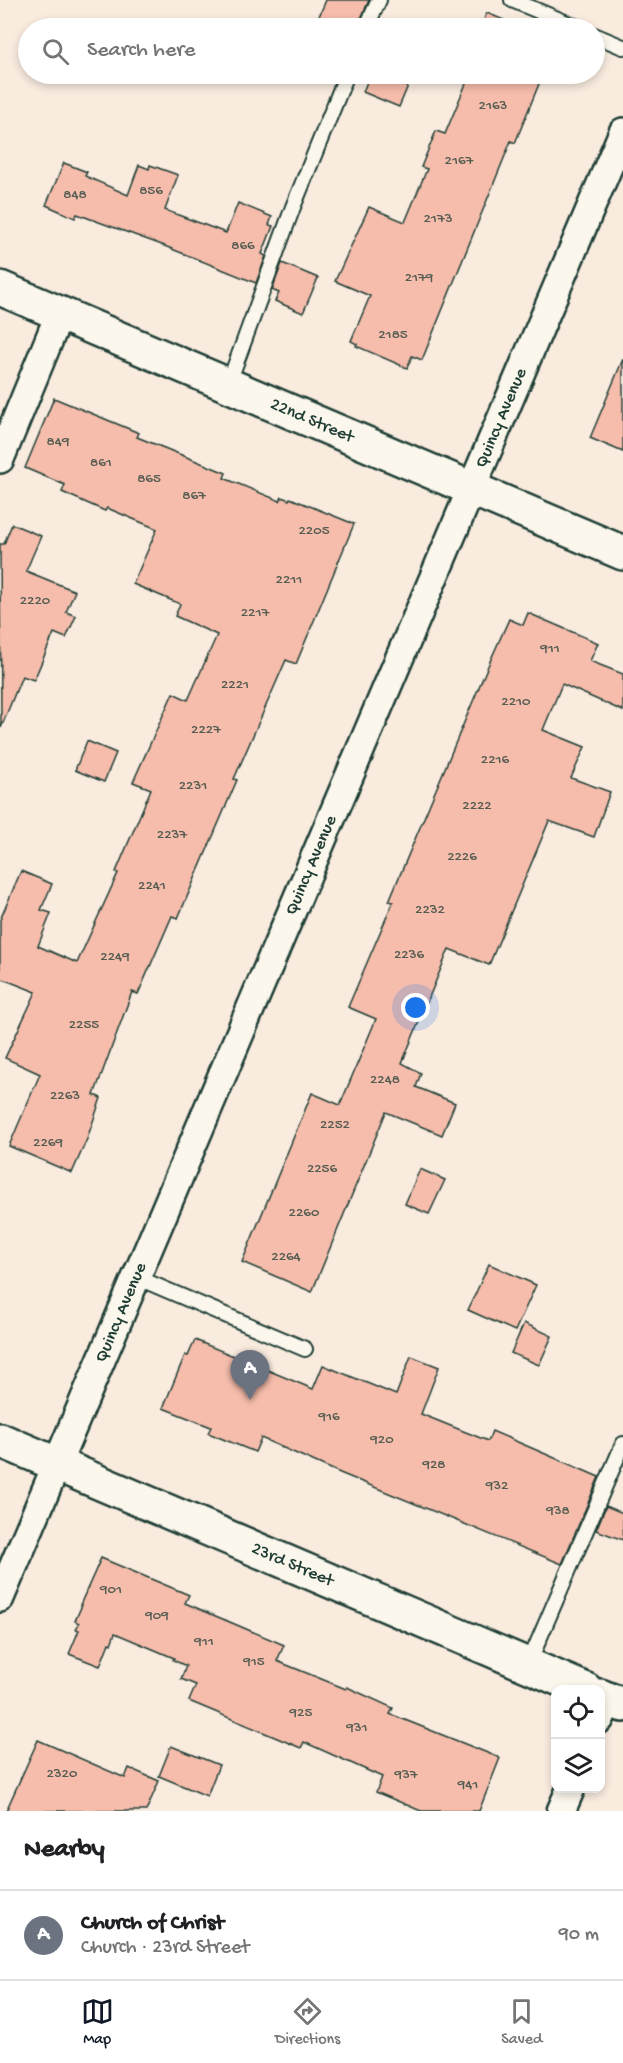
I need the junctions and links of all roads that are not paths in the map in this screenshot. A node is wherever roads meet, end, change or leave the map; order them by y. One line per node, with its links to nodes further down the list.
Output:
1 (379, 0): 3 (lane)
2 (512, 0): 4 (lane)
3 (371, 18)
4 (555, 18)
5 (605, 40): 6 (lane)
6 (623, 47)
7 (343, 84): 11 (lane)
8 (623, 132): 13 (street, Quincy Avenue)
9 (0, 288): 10 (street, 22nd Street)
10 (60, 314): 11 (street, 22nd Street); 12 (street)
11 (228, 385): 13 (street, 22nd Street)
12 (0, 459)
13 (472, 489): 14 (street, 22nd Street); 15 (street, Quincy Avenue)
14 (623, 553)
15 (136, 1277): 16 (lane); 19 (street, Quincy Avenue)
16 (305, 1349)
17 (0, 1440): 19 (street, 23rd Street)
18 (623, 1444): 21 (lane)
19 (57, 1465): 20 (street, Quincy Avenue); 21 (street, 23rd Street)
20 (0, 1598)
21 (528, 1665): 22 (street, 23rd Street)
22 (569, 1685)
23 (569, 1793): 24 (street)
24 (561, 1811)

